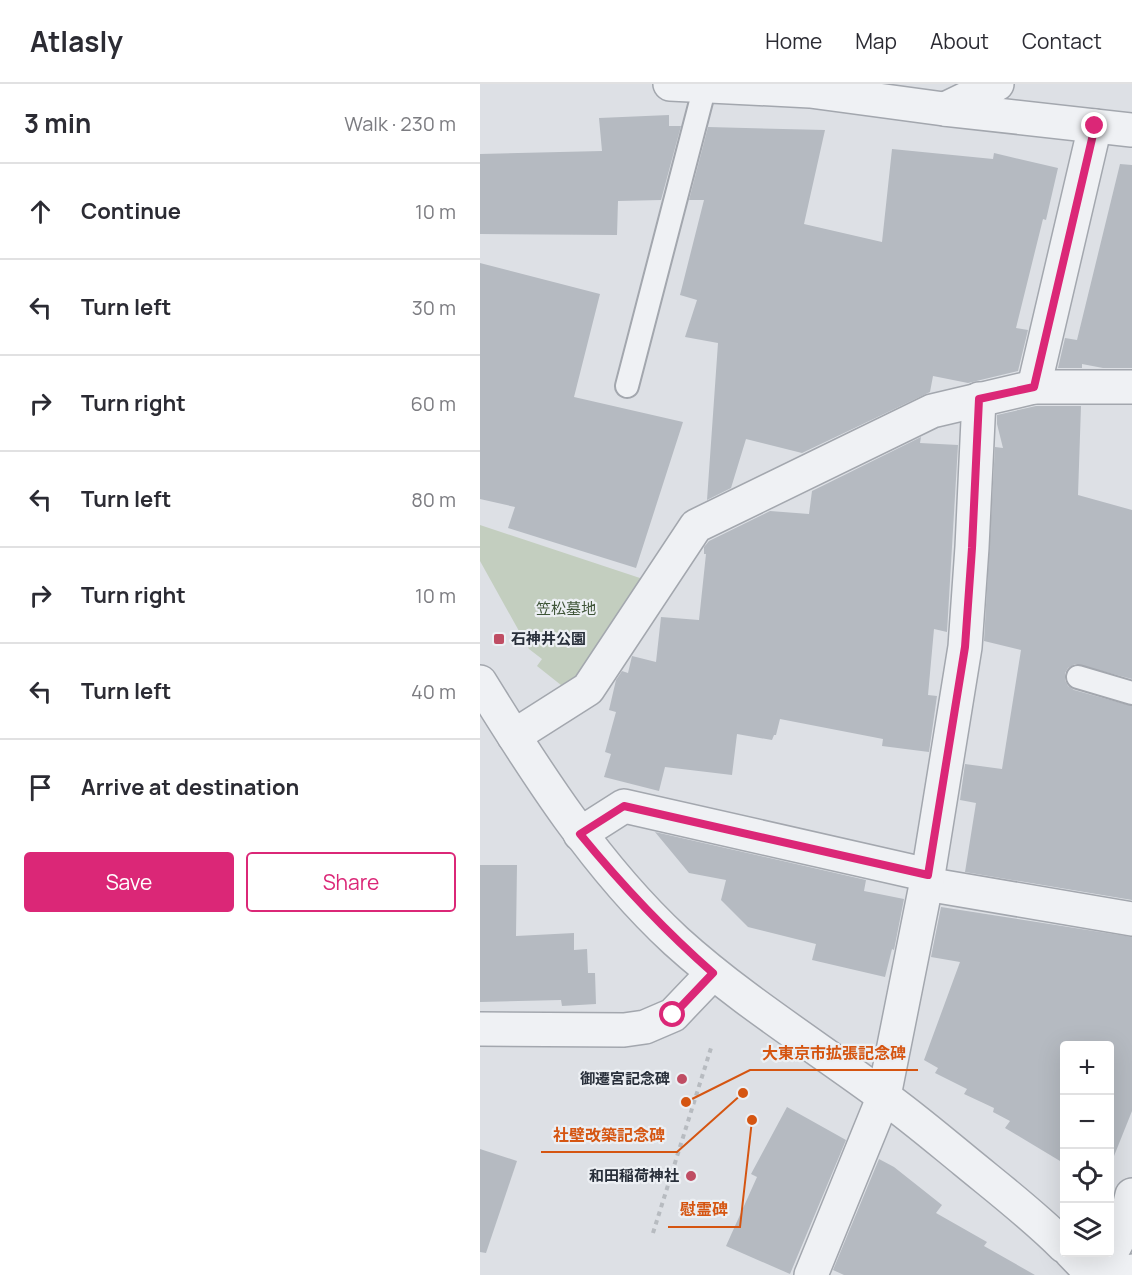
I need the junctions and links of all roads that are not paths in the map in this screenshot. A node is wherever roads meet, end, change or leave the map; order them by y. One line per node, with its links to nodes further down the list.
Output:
1 (670, 84): 3 (street)
2 (997, 84): 5 (street)
3 (705, 87): 4 (street); 8 (lane)
4 (810, 87): 5 (street)
5 (944, 109): 6 (street)
6 (1095, 126): 7 (street); 9 (street)
7 (1132, 130)
8 (627, 386)
9 (1034, 387): 10 (street); 11 (street)
10 (1132, 387)
11 (979, 399): 15 (street); 17 (street)
12 (1078, 677): 14 (lane)
13 (480, 682): 15 (street)
14 (1132, 693)
15 (514, 736): 16 (street)
16 (580, 834): 17 (street); 19 (street)
17 (927, 880): 18 (street); 21 (street)
18 (1132, 919)
19 (713, 973): 20 (street); 21 (street)
20 (480, 1029)
21 (884, 1096): 23 (street); 26 (street)
22 (1132, 1195): 28 (street)
23 (1060, 1241)
24 (1076, 1257): 27 (street)
25 (1132, 1271): 29 (street)
26 (811, 1275)
27 (1093, 1275)
28 (1099, 1275)
29 (1116, 1275)

